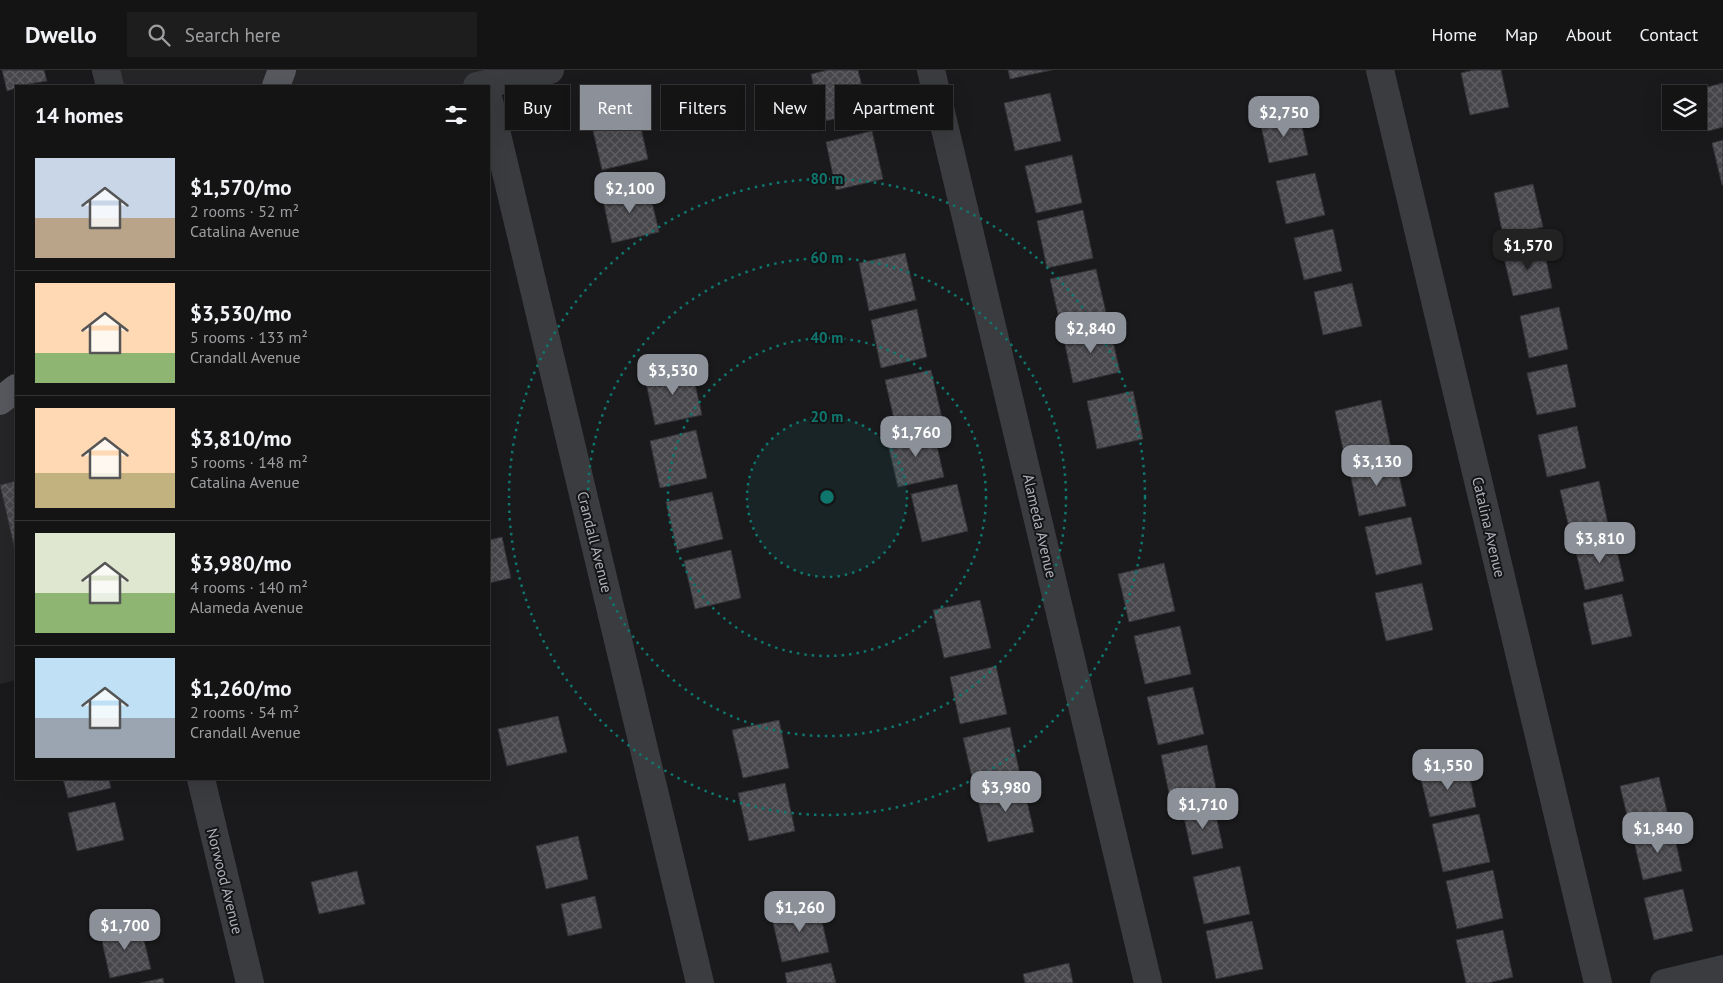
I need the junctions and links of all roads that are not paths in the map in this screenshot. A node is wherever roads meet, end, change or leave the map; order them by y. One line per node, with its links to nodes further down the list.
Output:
1 (106, 70): 6 (street)
2 (282, 70): 7 (main road)
3 (550, 70): 8 (street)
4 (931, 70): 16 (street, Alameda Avenue)
5 (1380, 70): 17 (street, Catalina Avenue)
6 (110, 85)
7 (276, 85)
8 (487, 85)
9 (490, 115): 15 (street, Crandall Avenue)
10 (15, 389): 11 (main road)
11 (0, 401)
12 (201, 780): 14 (street, Norwood Avenue)
13 (1723, 970): 18 (street)
14 (250, 983)
15 (700, 983)
16 (1148, 983)
17 (1598, 983)
18 (1664, 983)

